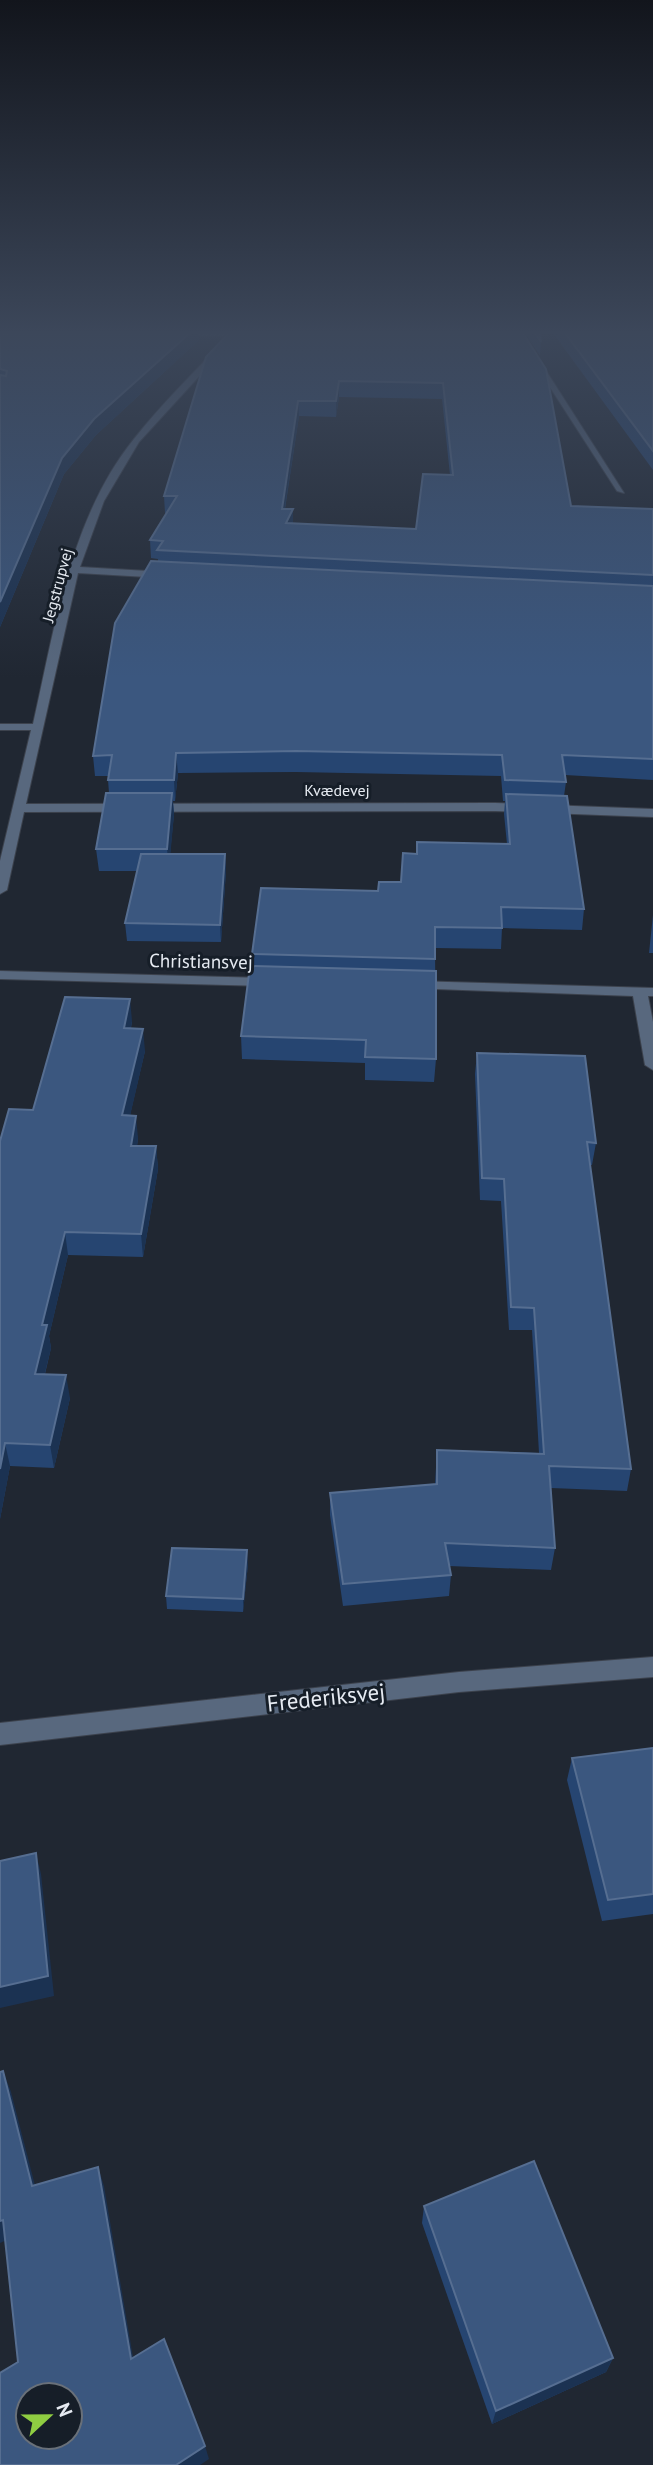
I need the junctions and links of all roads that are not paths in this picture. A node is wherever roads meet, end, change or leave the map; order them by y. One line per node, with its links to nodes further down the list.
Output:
1 (132, 448): 4 (street, Jegstrupvej)
2 (593, 448): 3 (street)
3 (621, 491)
4 (74, 570): 5 (street); 7 (street, Jegstrupvej)
5 (184, 576)
6 (0, 727): 7 (street)
7 (38, 727): 8 (street, Jegstrupvej)
8 (21, 808): 9 (street, Kvædevej); 10 (street, Jegstrupvej)
9 (653, 813)
10 (0, 890)
11 (0, 975): 12 (street, Christiansvej)
12 (279, 982)
13 (404, 985): 14 (street)
14 (646, 992): 15 (street)
15 (653, 1065)
16 (653, 1667): 17 (street, Frederiksvej)
17 (0, 1734)

